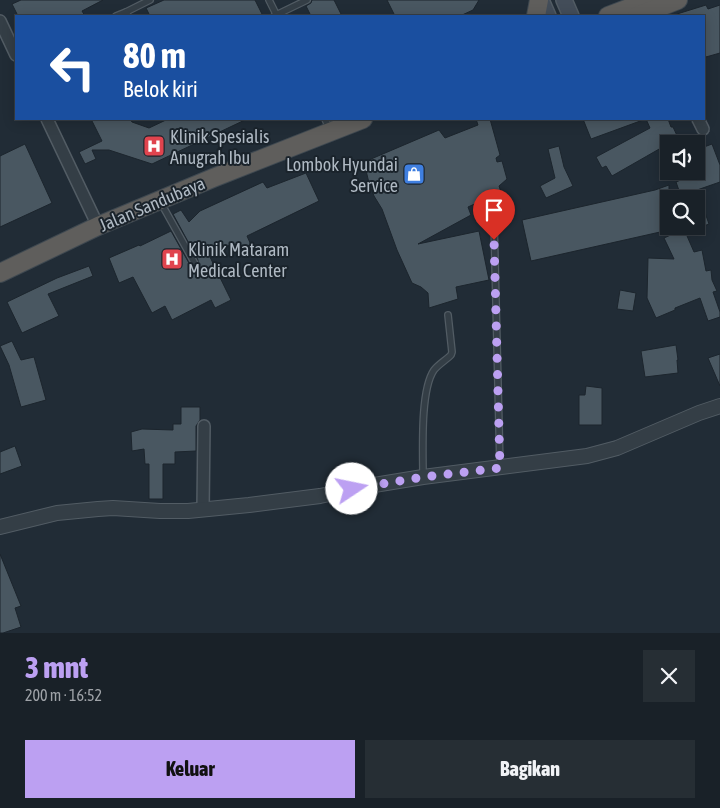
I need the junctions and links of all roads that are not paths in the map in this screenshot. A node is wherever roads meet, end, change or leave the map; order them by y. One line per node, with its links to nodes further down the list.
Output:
1 (150, 0): 8 (lane)
2 (269, 0): 9 (lane)
3 (308, 0): 10 (lane)
4 (540, 0): 11 (highway); 12 (main road)
5 (564, 0): 13 (main road)
6 (678, 0): 7 (highway)
7 (648, 11): 14 (highway)
8 (127, 14)
9 (276, 15)
10 (278, 15)
11 (536, 15)
12 (548, 15)
13 (571, 15)
14 (616, 15)
15 (0, 21): 16 (street)
16 (15, 53)
17 (47, 120): 22 (street)
18 (357, 120): 19 (highway, Jalan Sandubaya)
19 (328, 125): 20 (highway, Jalan Sandubaya)
20 (160, 201): 22 (highway, Jalan Sandubaya); 23 (lane)
21 (494, 221): 28 (lane)
22 (98, 226): 24 (highway, Jalan Sandubaya)
23 (194, 262)
24 (0, 273)
25 (448, 315): 29 (lane)
26 (720, 406): 28 (street)
27 (204, 426): 30 (street)
28 (500, 468): 29 (street)
29 (423, 477): 30 (street)
30 (203, 509): 31 (street)
31 (0, 526)

